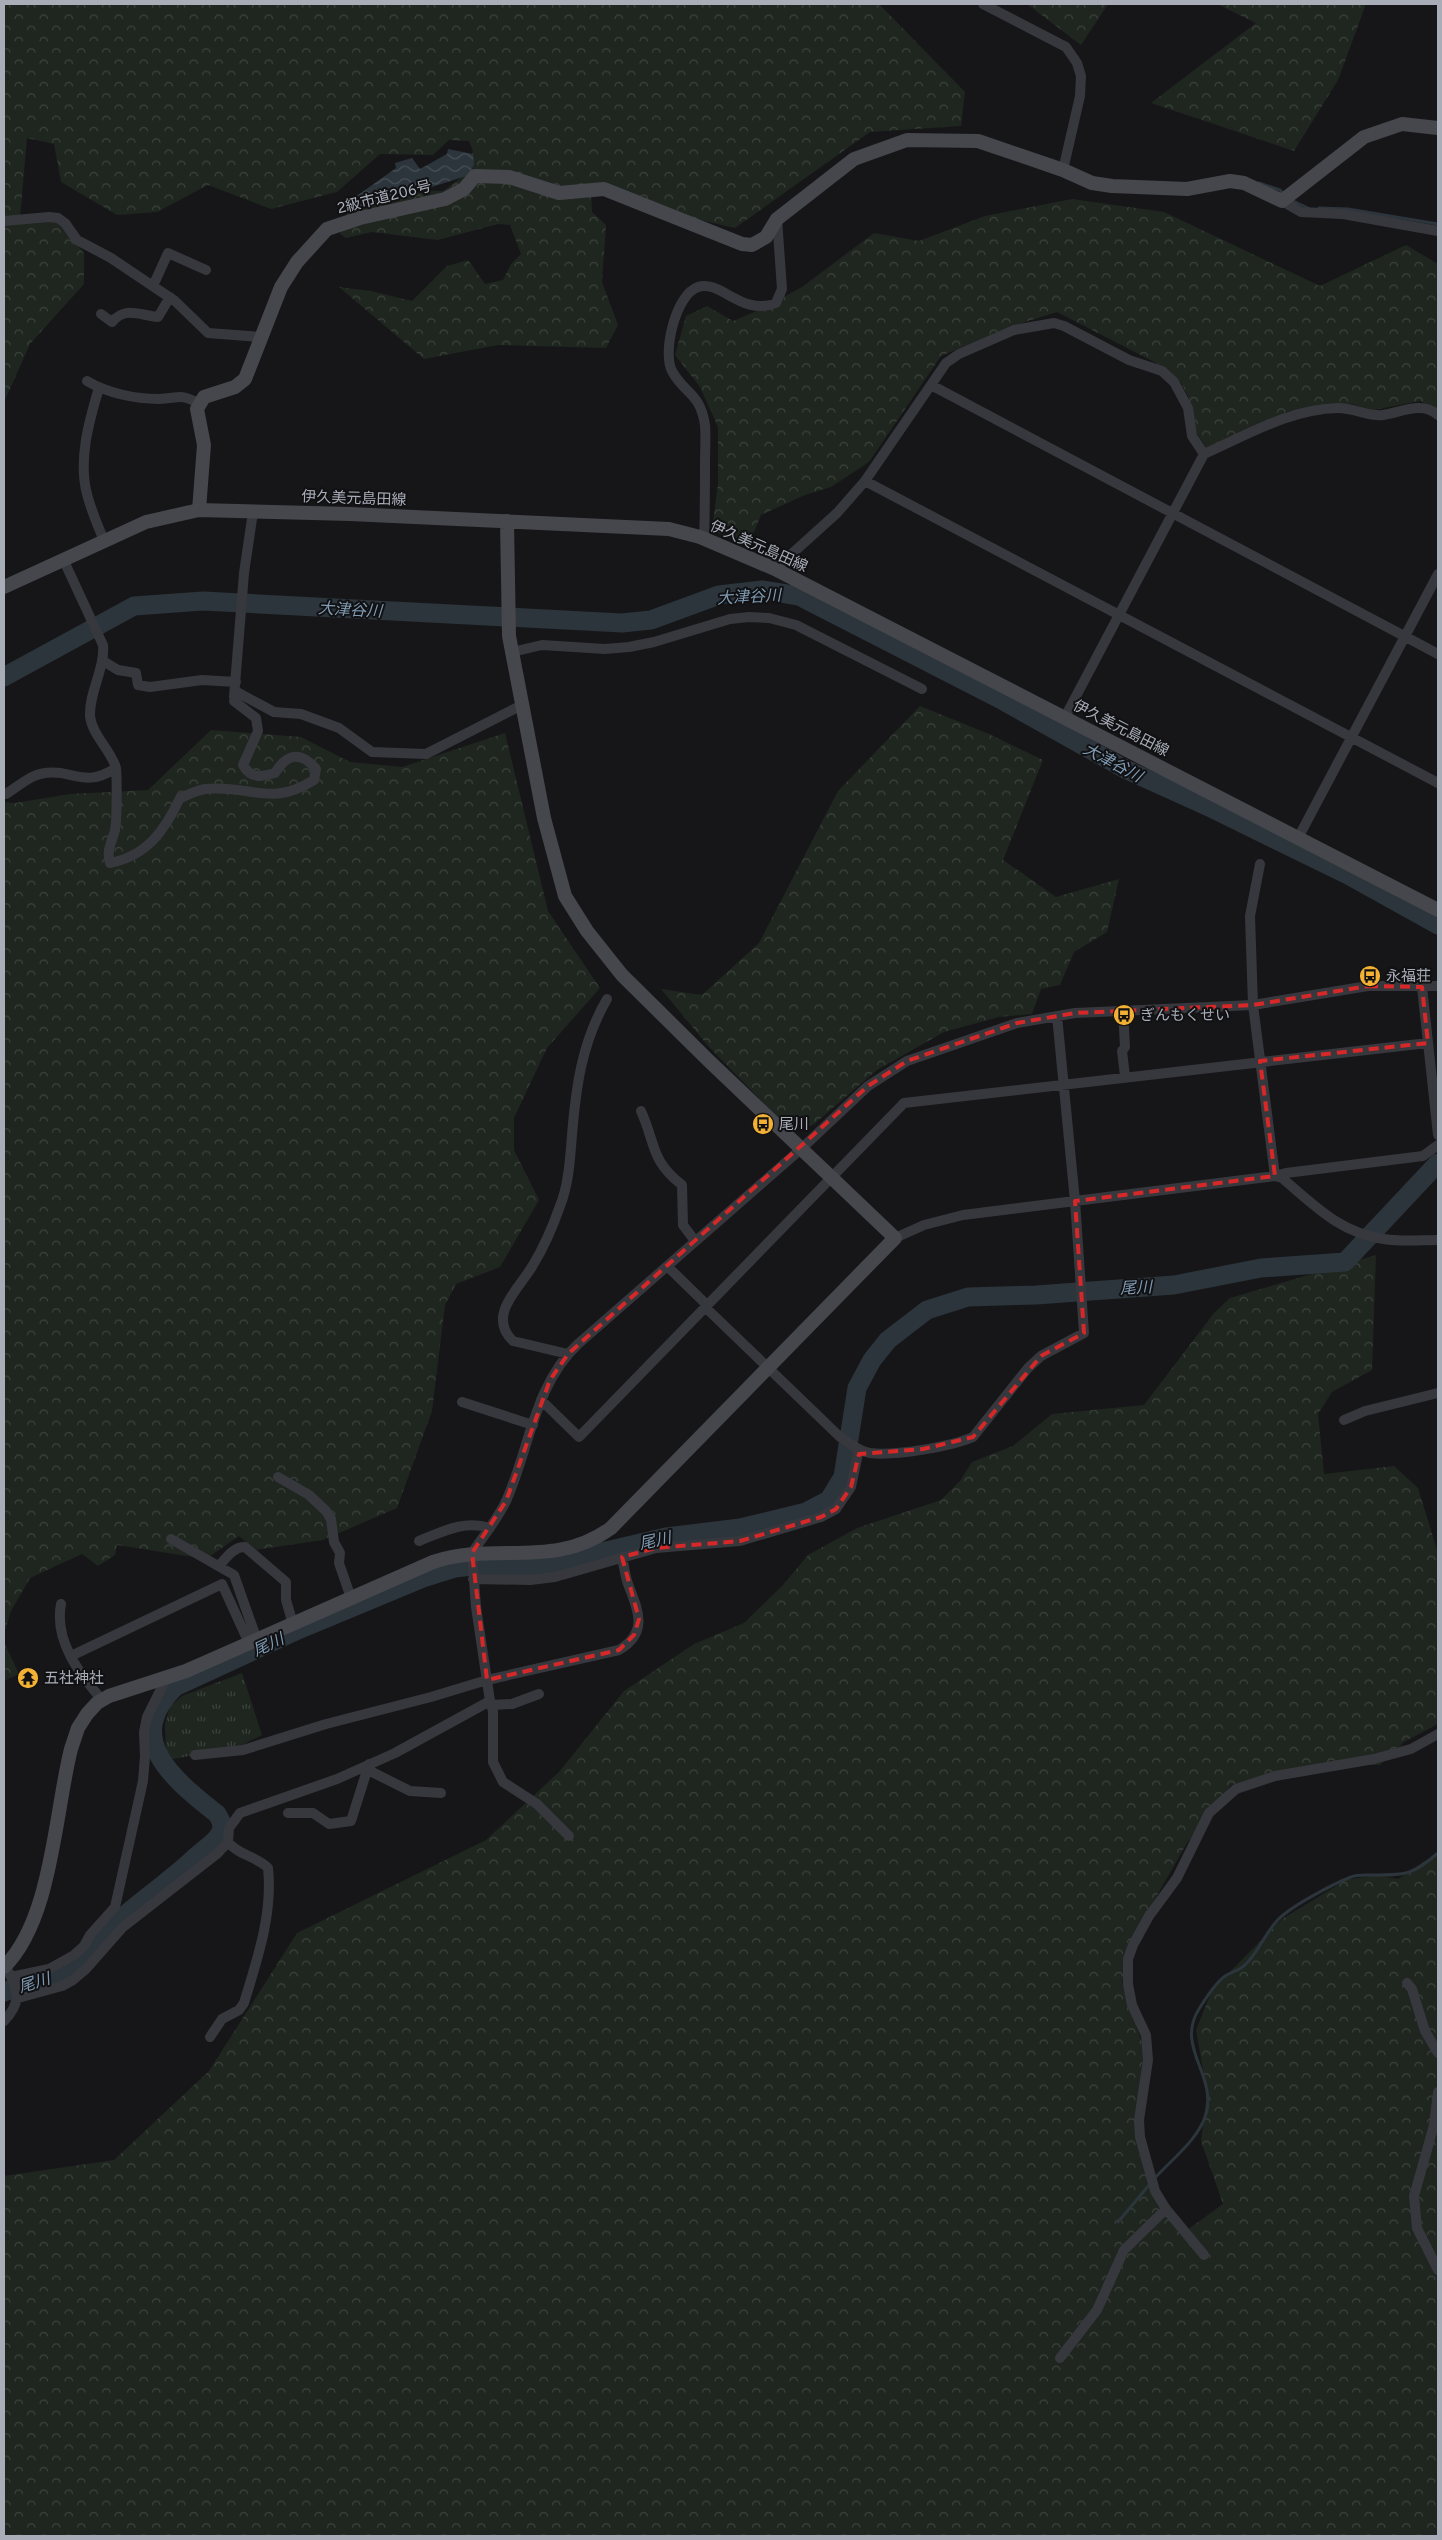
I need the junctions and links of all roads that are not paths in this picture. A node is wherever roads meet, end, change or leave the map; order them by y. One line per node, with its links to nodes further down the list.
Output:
1 (983, 4): 3 (street)
2 (1438, 128): 4 (street)
3 (1063, 170): 4 (street); 5 (street)
4 (1282, 201): 7 (street)
5 (777, 219): 12 (street, 2級市道206号); 24 (street)
6 (4, 221): 9 (street)
7 (1438, 231)
8 (206, 270): 9 (street)
9 (153, 286): 10 (street)
10 (170, 297): 11 (street); 12 (street)
11 (101, 314)
12 (261, 337): 16 (street, 2級市道206号)
13 (87, 381): 15 (street)
14 (931, 385): 18 (street); 19 (street); 22 (street)
15 (99, 388): 16 (street); 25 (street)
16 (200, 404): 20 (street)
17 (1438, 415): 18 (street)
18 (1204, 454): 22 (street)
19 (865, 481): 27 (street); 30 (street)
20 (199, 510): 21 (street, 伊久美元島田線); 25 (street, 伊久美元島田線)
21 (253, 512): 23 (street, 伊久美元島田線); 36 (street)
22 (1174, 514): 30 (street); 31 (street)
23 (507, 521): 24 (street, 伊久美元島田線); 32 (street)
24 (704, 539): 27 (street, 伊久美元島田線)
25 (104, 541): 26 (street, 伊久美元島田線)
26 (64, 561): 29 (street, 伊久美元島田線); 34 (street)
27 (775, 569): 38 (street, 伊久美元島田線)
28 (1438, 574): 31 (street)
29 (4, 587)
30 (1119, 615): 38 (street); 39 (street)
31 (1405, 636): 33 (street); 39 (street)
32 (512, 652): 35 (street); 37 (street)
33 (1438, 654)
34 (103, 661): 36 (street); 40 (street)
35 (922, 689)
36 (235, 695): 37 (street); 40 (street)
37 (522, 705): 59 (street)
38 (1065, 717): 43 (street, 伊久美元島田線)
39 (1352, 737): 41 (street); 43 (street)
40 (116, 768): 42 (street)
41 (1438, 783)
42 (6, 794)
43 (1298, 838): 45 (street, 伊久美元島田線)
44 (1260, 864): 49 (street)
45 (1438, 910)
46 (1438, 986): 47 (street)
47 (1422, 987): 49 (street); 52 (street)
48 (607, 999): 68 (street)
49 (1253, 1005): 50 (street); 53 (street)
50 (1123, 1010): 51 (street); 54 (street)
51 (1057, 1016): 55 (street); 59 (street)
52 (1428, 1043): 53 (street); 57 (street)
53 (1260, 1061): 54 (street); 60 (street)
54 (1125, 1076): 55 (street)
55 (1063, 1083): 61 (street); 62 (street)
56 (641, 1111): 65 (street)
57 (1438, 1136)
58 (1438, 1145): 60 (street)
59 (801, 1149): 61 (street); 65 (street)
60 (1275, 1176): 62 (street); 64 (street)
61 (832, 1178): 63 (street); 67 (street)
62 (1075, 1201): 63 (street); 75 (street)
63 (896, 1238): 69 (street)
64 (1438, 1240)
65 (695, 1241): 66 (street)
66 (667, 1266): 67 (street); 68 (street)
67 (706, 1306): 69 (street); 71 (street)
68 (568, 1354): 71 (street)
69 (768, 1367): 75 (street); 80 (street)
70 (1438, 1393): 73 (street)
71 (541, 1400): 74 (street)
72 (462, 1402): 74 (street)
73 (1344, 1420)
74 (533, 1425): 77 (street)
75 (858, 1448): 81 (street)
76 (278, 1477): 84 (street)
77 (490, 1528): 79 (street); 80 (street)
78 (172, 1539): 82 (street)
79 (419, 1541)
80 (472, 1556): 83 (street); 84 (street)
81 (622, 1557): 83 (street); 90 (street)
82 (219, 1566): 86 (street); 87 (street)
83 (473, 1577): 90 (street)
84 (351, 1598): 86 (street)
85 (61, 1604): 88 (street)
86 (293, 1624): 87 (street)
87 (253, 1641): 88 (street); 89 (street)
88 (71, 1656): 92 (street)
89 (166, 1679): 92 (street); 101 (street)
90 (487, 1680): 93 (street); 95 (street)
91 (539, 1694): 93 (street)
92 (102, 1700): 101 (street)
93 (490, 1703): 96 (street); 99 (street)
94 (1437, 1737): 108 (street)
95 (195, 1755)
96 (368, 1767): 97 (street); 98 (street); 100 (street)
97 (441, 1793)
98 (288, 1813)
99 (569, 1836)
100 (228, 1842): 103 (street); 105 (street)
101 (8, 1973): 103 (street)
102 (1408, 1983): 106 (street)
103 (17, 1996): 104 (street)
104 (4, 2021)
105 (210, 2037)
106 (1438, 2053)
107 (1438, 2092): 110 (street)
108 (1166, 2209): 109 (street); 111 (street)
109 (1204, 2255)
110 (1438, 2270)
111 (1060, 2358)

